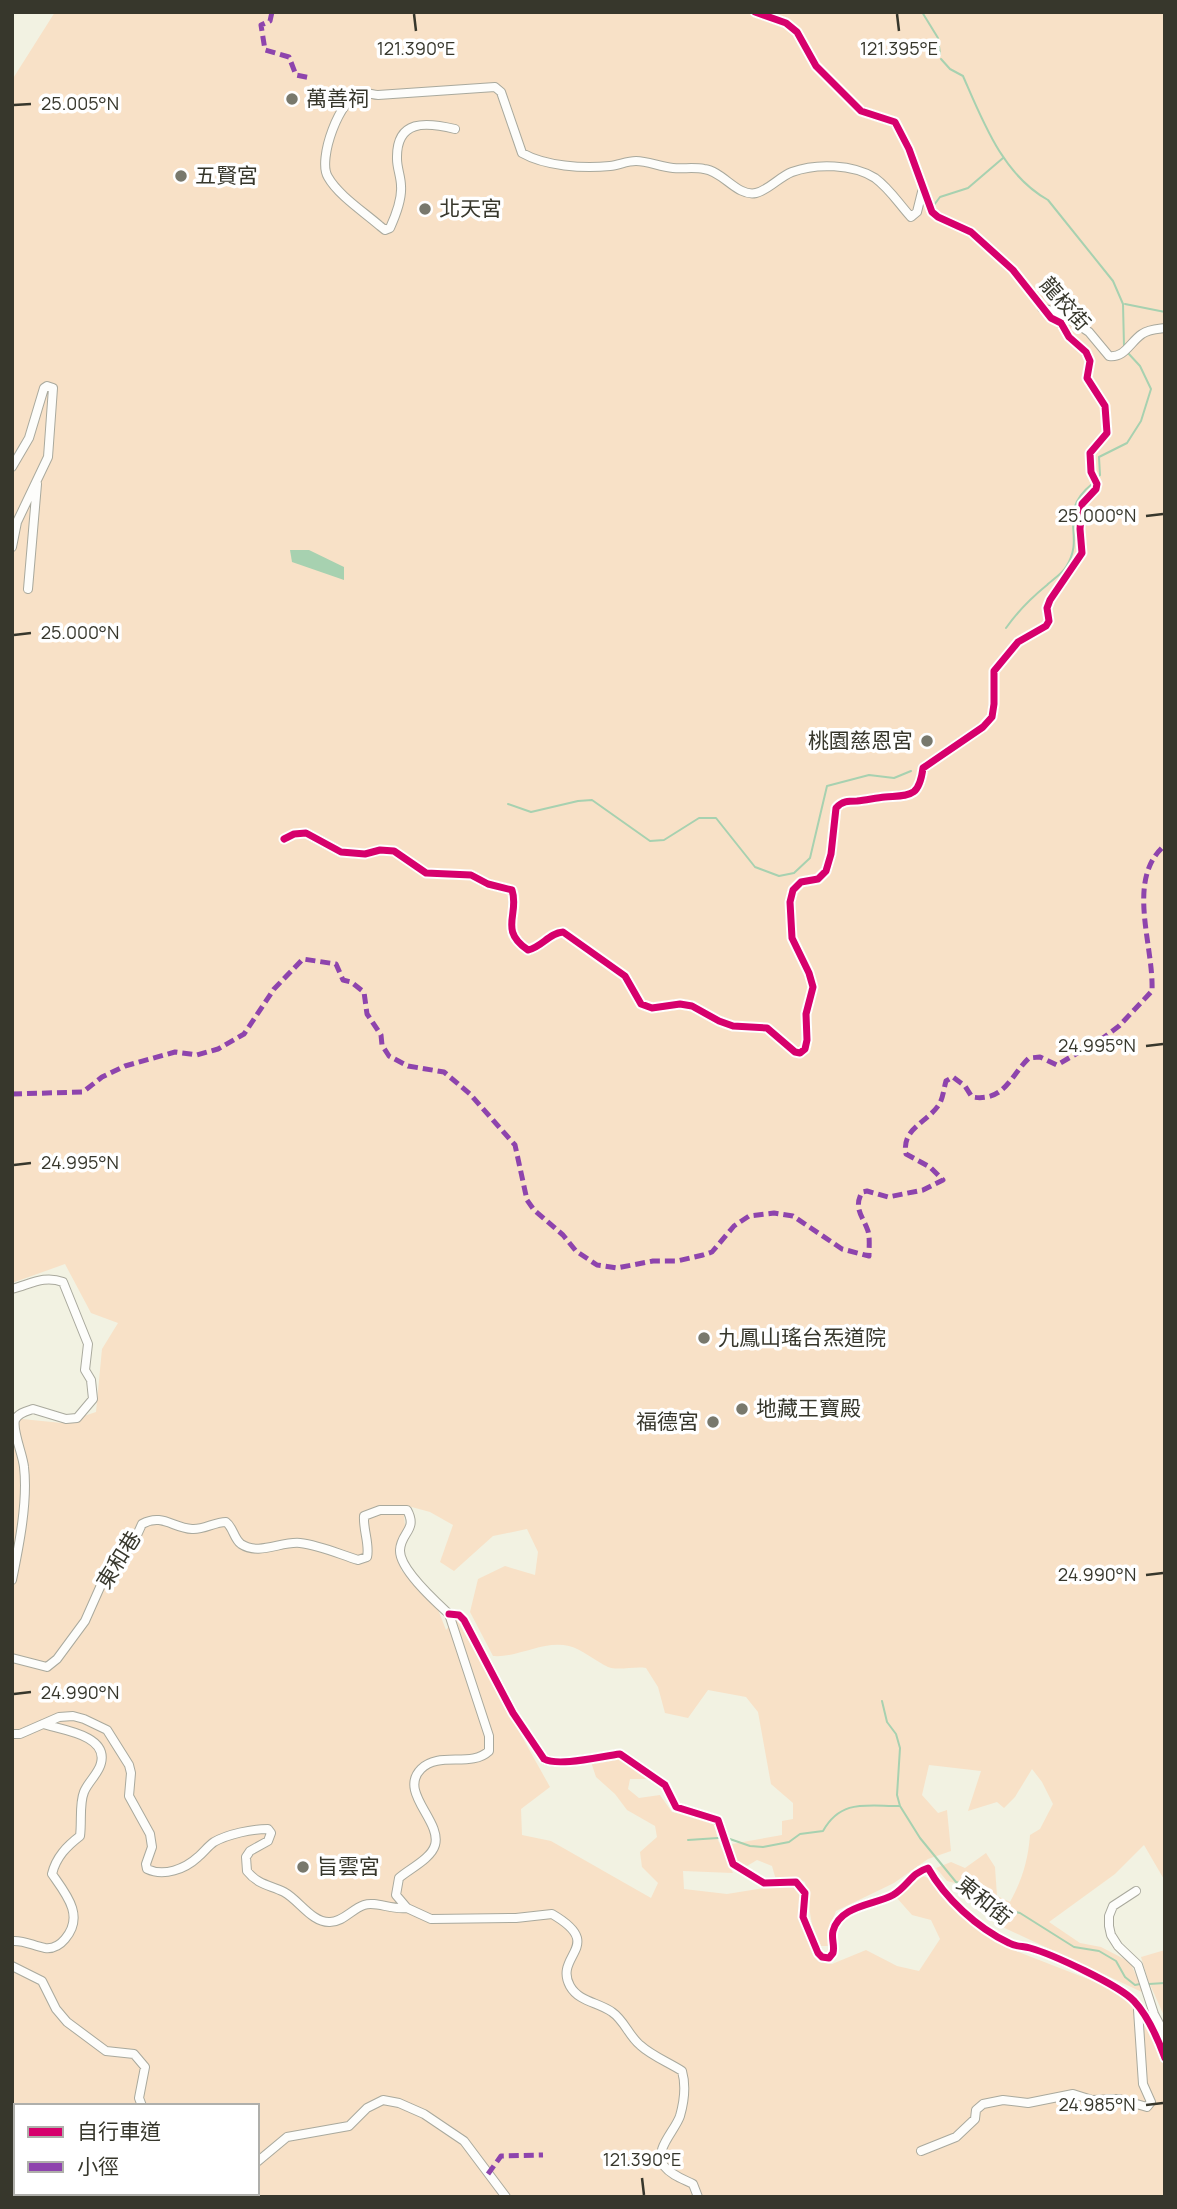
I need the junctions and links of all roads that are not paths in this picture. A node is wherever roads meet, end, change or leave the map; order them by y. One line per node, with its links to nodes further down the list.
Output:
1 (755, 12): 3 (street, 龍校街)
2 (455, 129): 3 (street)
3 (922, 190): 4 (street, 龍校街)
4 (1042, 308): 5 (street); 10 (street, 龍校街)
5 (1165, 328)
6 (12, 467): 7 (street)
7 (37, 481): 8 (street); 9 (street)
8 (12, 547)
9 (28, 589)
10 (284, 839)
11 (12, 1289): 12 (street)
12 (12, 1580)
13 (449, 1614): 14 (street, 東和巷); 18 (street); 21 (street, 東和街)
14 (12, 1658)
15 (43, 1724): 16 (street); 18 (street); 19 (street)
16 (12, 1734)
17 (1136, 1891): 22 (street)
18 (407, 1908): 27 (street)
19 (12, 1941)
20 (12, 1966): 23 (street)
21 (1137, 2004): 22 (street, 東和街); 24 (street)
22 (1164, 2055)
23 (141, 2104)
24 (920, 2151)
25 (259, 2160): 26 (street)
26 (506, 2197)
27 (698, 2197)

